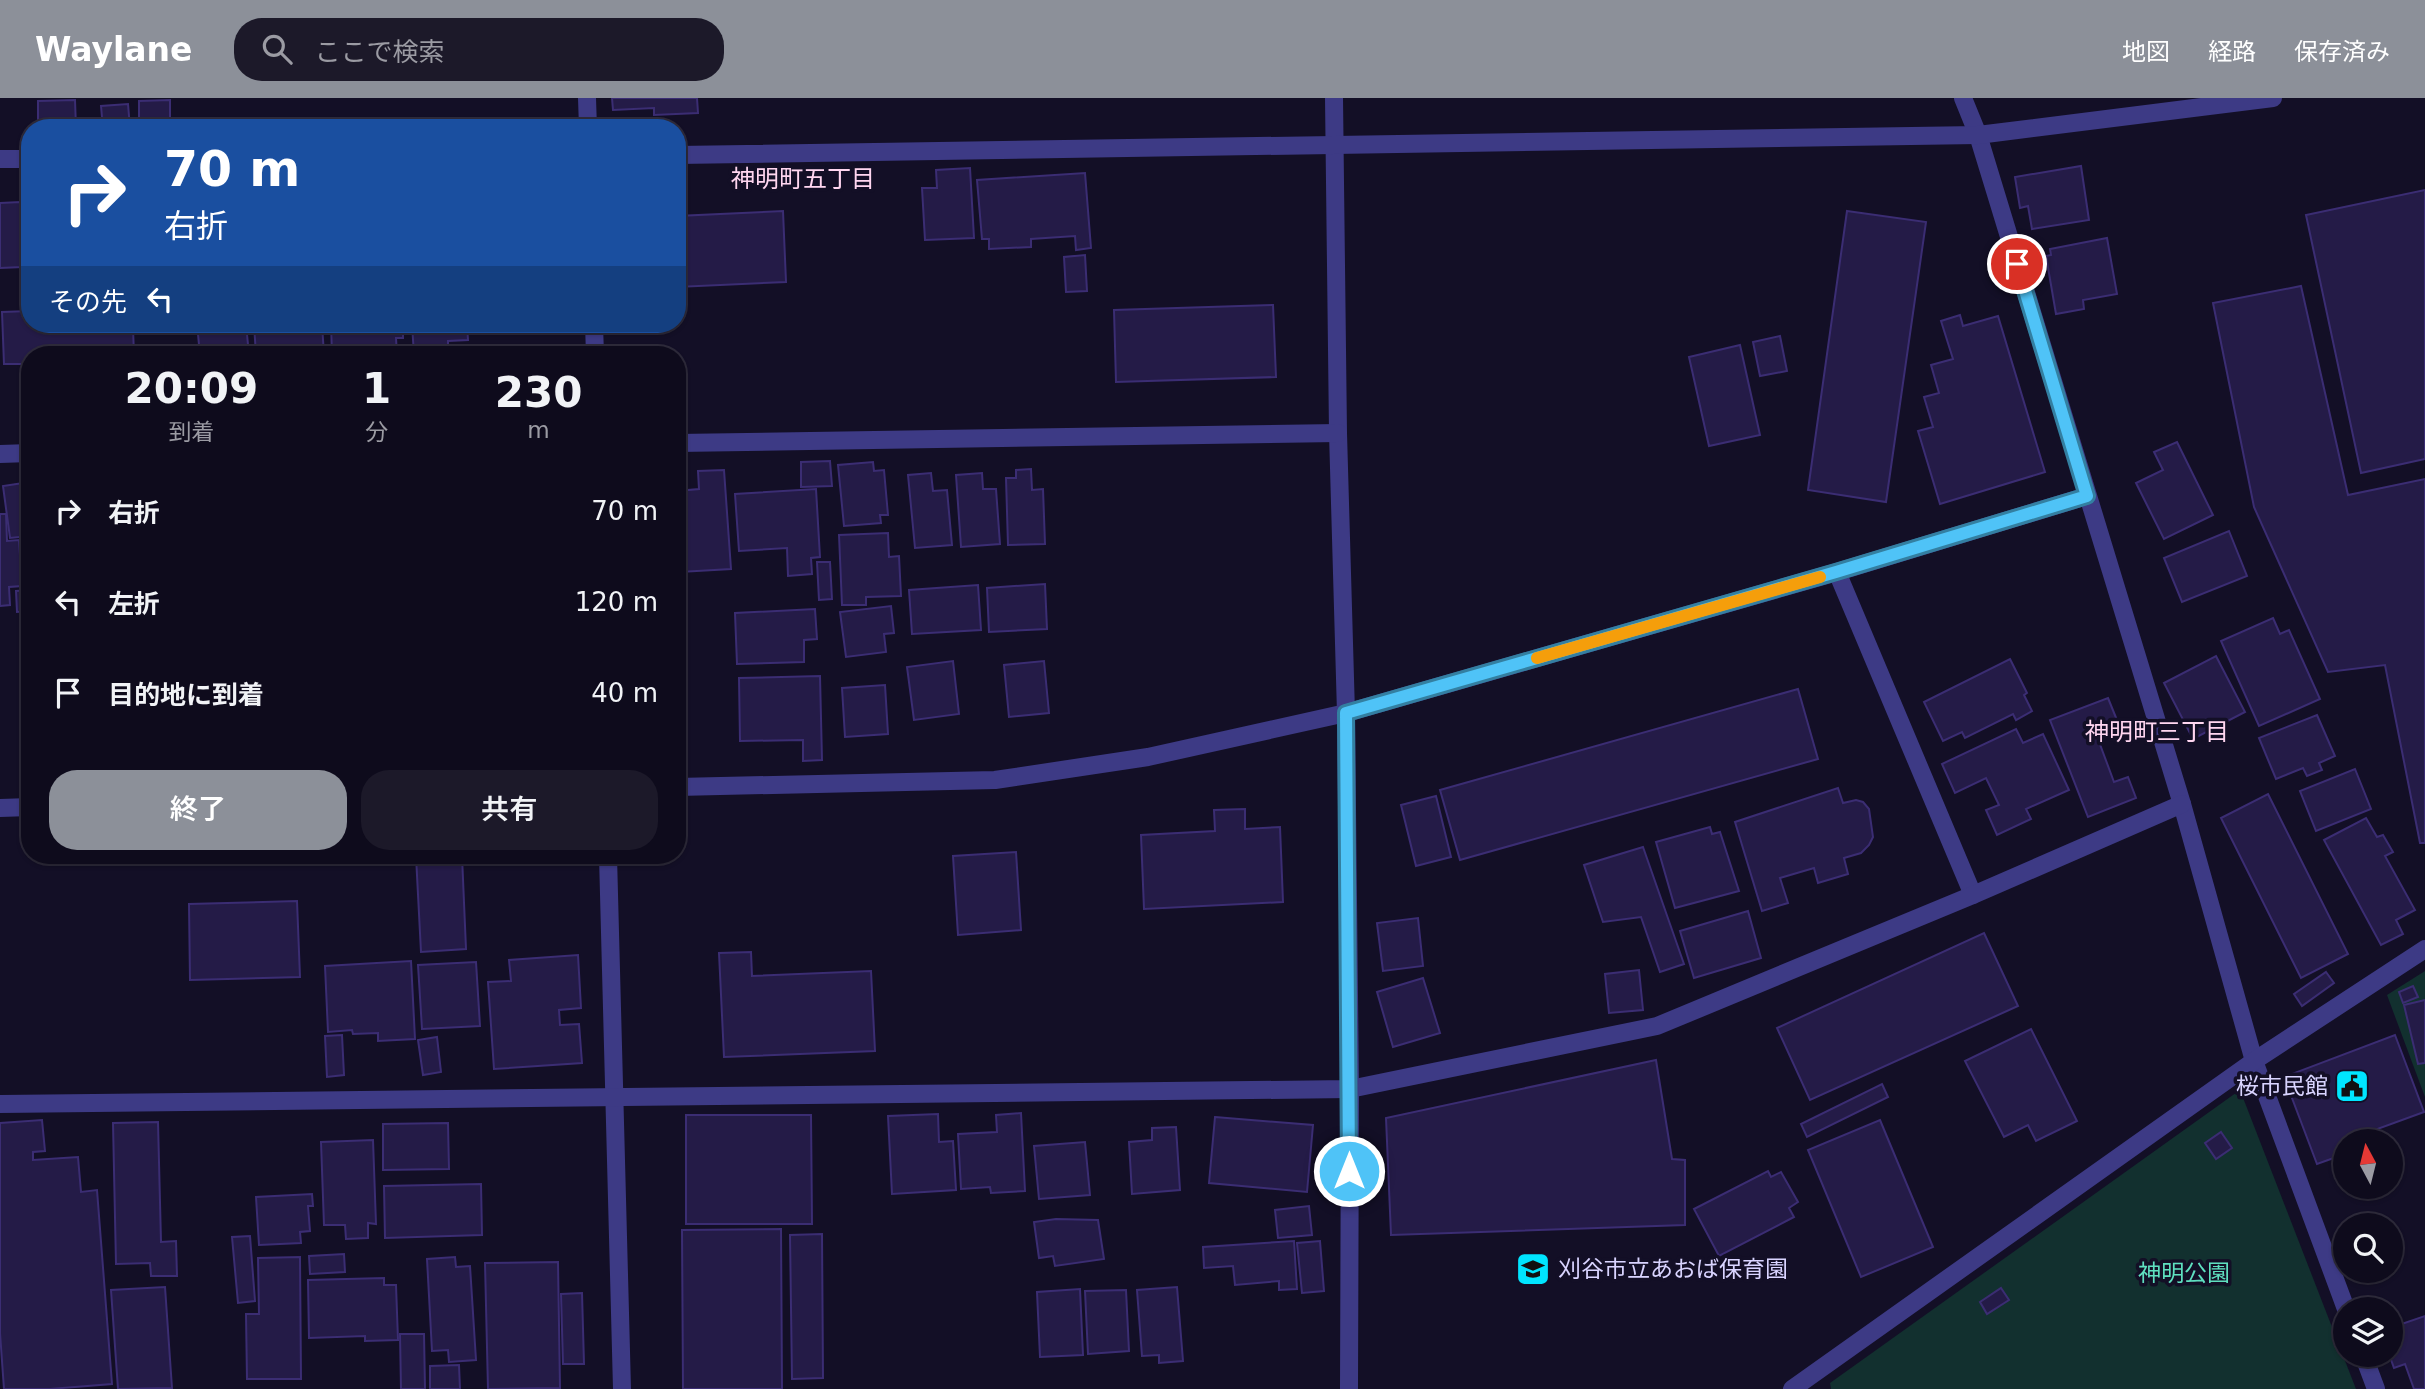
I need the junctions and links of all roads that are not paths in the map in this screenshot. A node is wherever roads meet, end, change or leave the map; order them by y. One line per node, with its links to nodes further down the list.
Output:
1 (587, 98): 6 (street)
2 (1334, 98): 8 (street)
3 (1963, 98): 7 (street)
4 (2273, 98): 5 (street)
5 (2252, 99): 7 (street)
6 (588, 119)
7 (1978, 135): 8 (street); 16 (street)
8 (1335, 145): 9 (street); 12 (street)
9 (686, 155)
10 (0, 159): 11 (street)
11 (21, 159)
12 (1338, 433): 13 (street); 18 (street)
13 (686, 443)
14 (21, 453): 15 (street)
15 (0, 454)
16 (2087, 496): 17 (street); 20 (street)
17 (1836, 572): 18 (street); 24 (street)
18 (1346, 713): 19 (street); 27 (street)
19 (686, 787)
20 (2182, 804): 24 (street); 26 (street)
21 (21, 807): 22 (street)
22 (0, 808)
23 (608, 864): 28 (street)
24 (1972, 895): 27 (street)
25 (2425, 949): 26 (street)
26 (2253, 1061): 30 (street); 34 (street)
27 (1350, 1089): 28 (street); 33 (street)
28 (615, 1096): 29 (street); 32 (street)
29 (0, 1104)
30 (2342, 1297)
31 (2368, 1367): 35 (street)
32 (622, 1389)
33 (1349, 1389)
34 (1792, 1389)
35 (2376, 1389)

